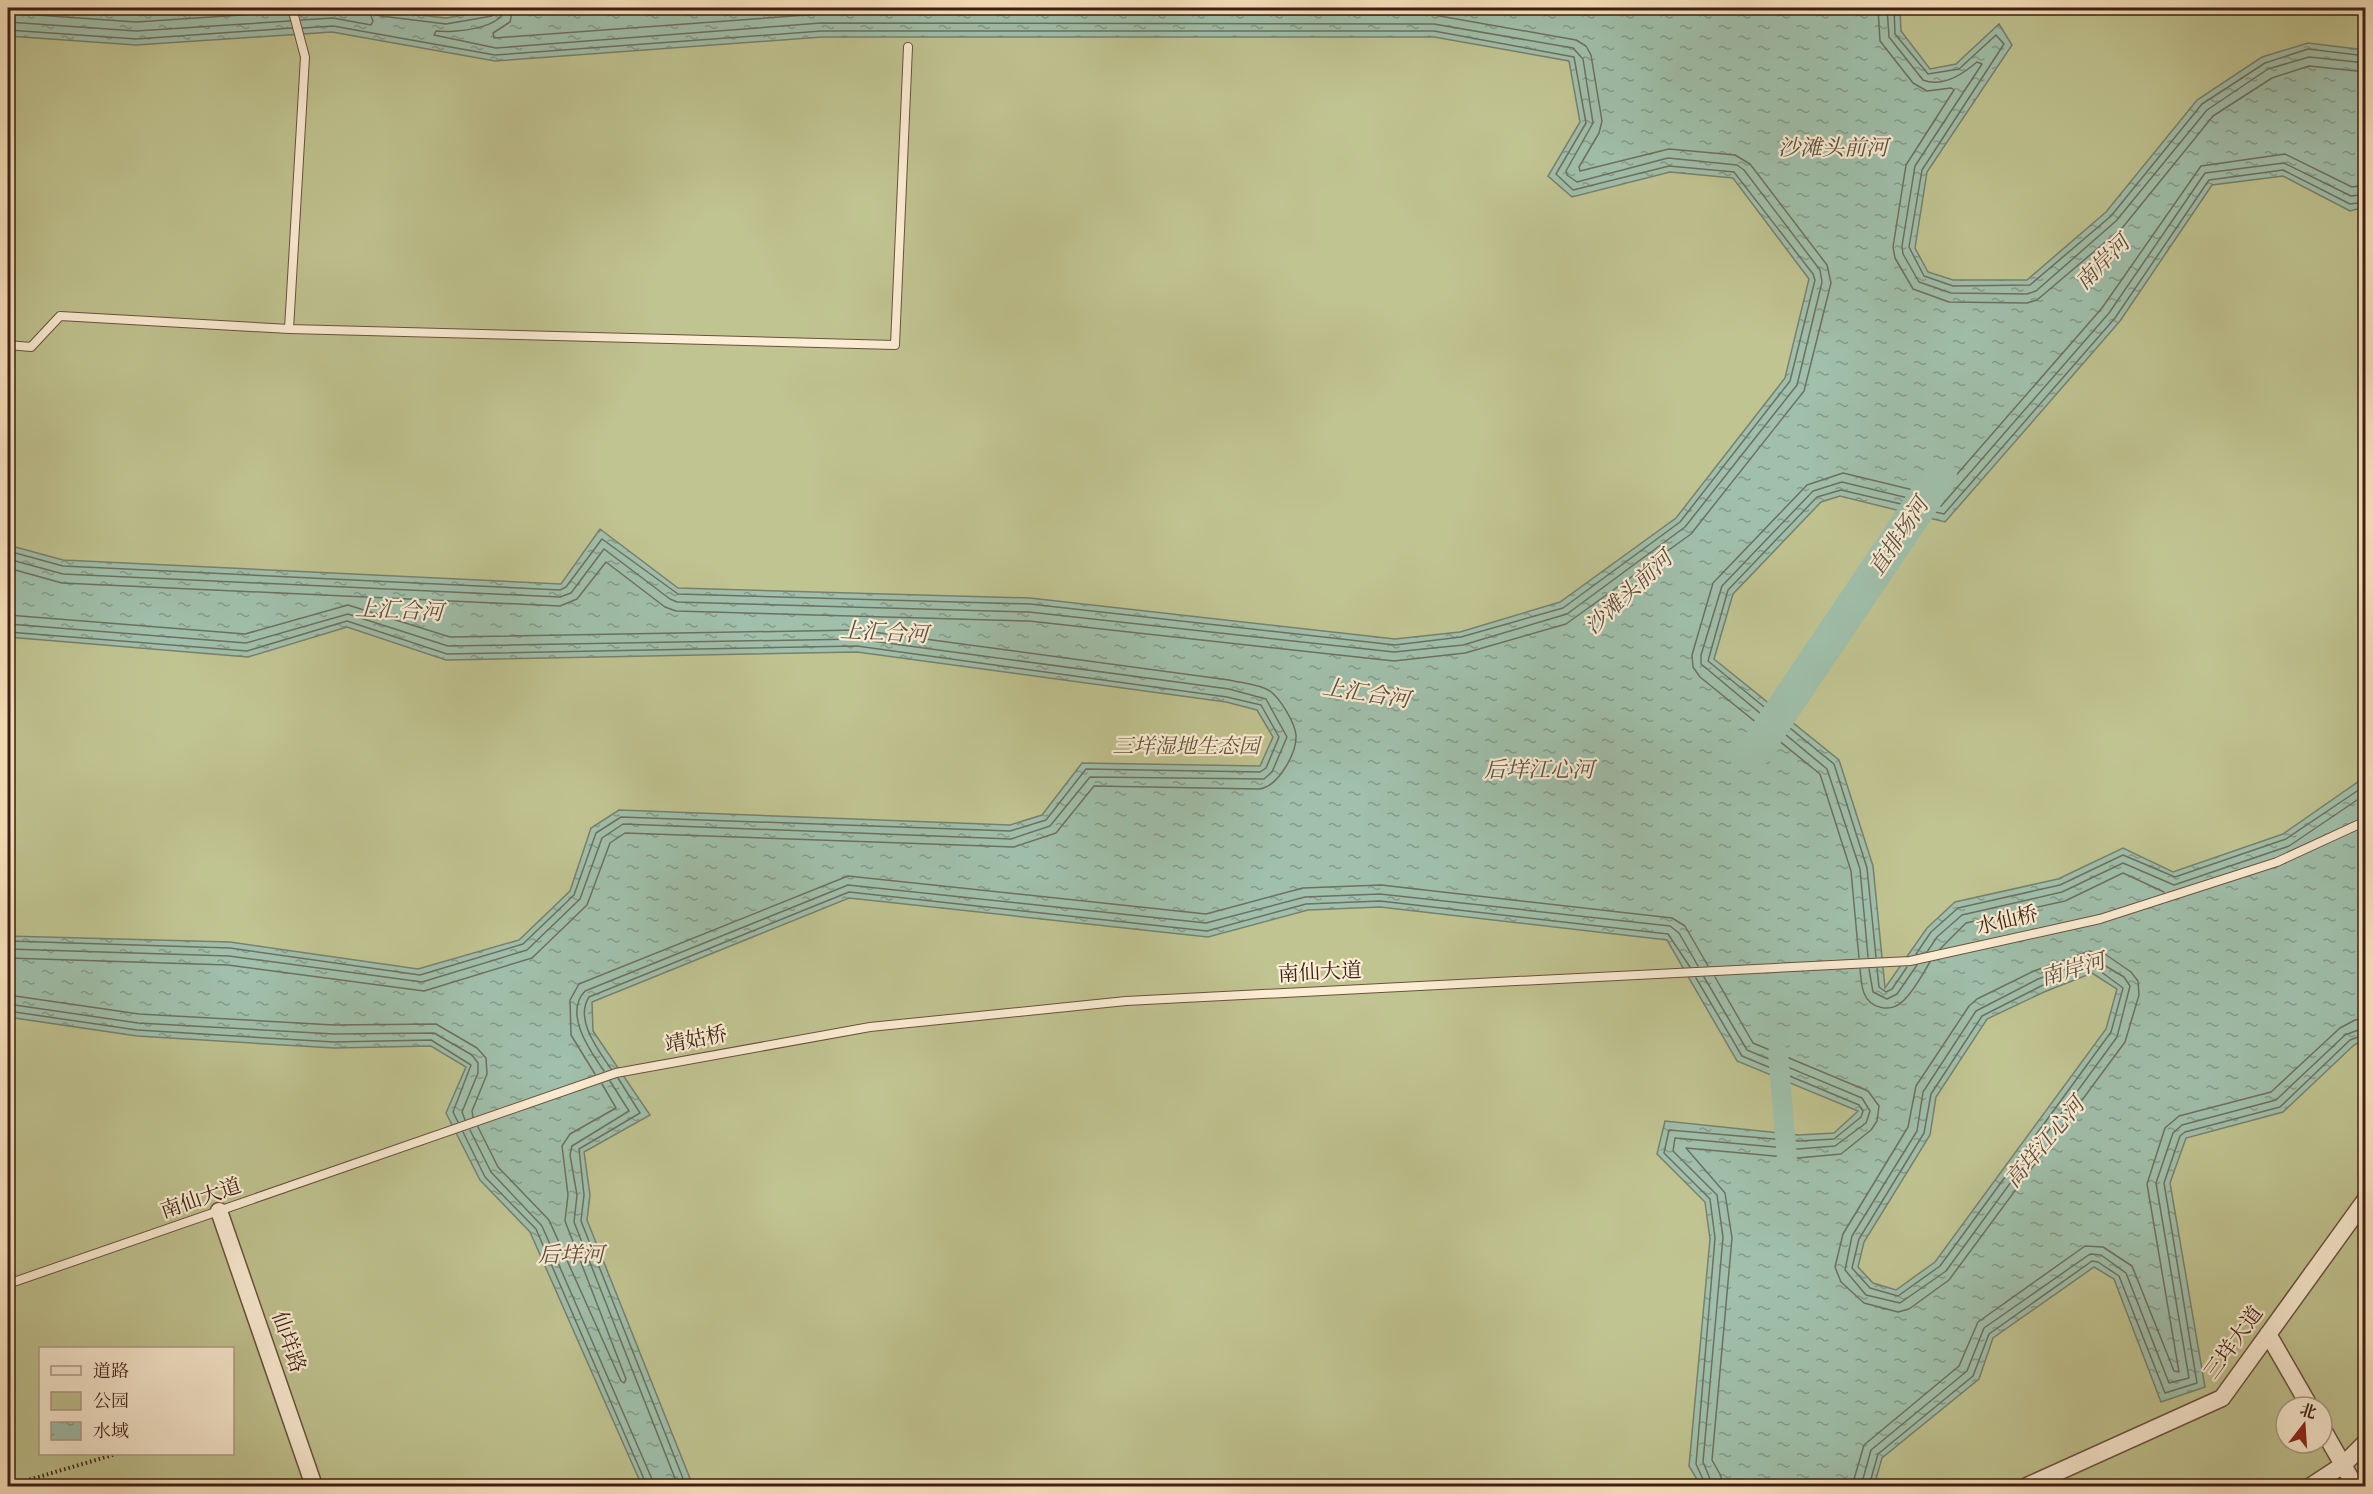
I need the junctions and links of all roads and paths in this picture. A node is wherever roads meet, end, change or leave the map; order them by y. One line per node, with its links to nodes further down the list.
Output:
1 (292, 8): 3 (lane)
2 (908, 47): 3 (lane)
3 (290, 329): 4 (lane)
4 (8, 345)
5 (2366, 821): 6 (lane, 水仙桥)
6 (1639, 976): 7 (lane, 南仙大道)
7 (1004, 1013): 8 (lane, 靖姑桥)
8 (406, 1148): 10 (lane, 南仙大道)
9 (2366, 1199): 12 (street, 三垟大道)
10 (219, 1212): 11 (lane, 南仙大道); 19 (street, 仙垟路)
11 (8, 1284)
12 (2268, 1334): 13 (street); 20 (street, 三垟大道)
13 (2303, 1395)
14 (2366, 1442): 17 (street)
15 (2334, 1449): 17 (street)
16 (113, 1455): 18 (path)
17 (2343, 1465): 21 (street); 22 (street)
18 (8, 1486)
19 (314, 1486)
20 (2027, 1486)
21 (2311, 1486)
22 (2355, 1486)

